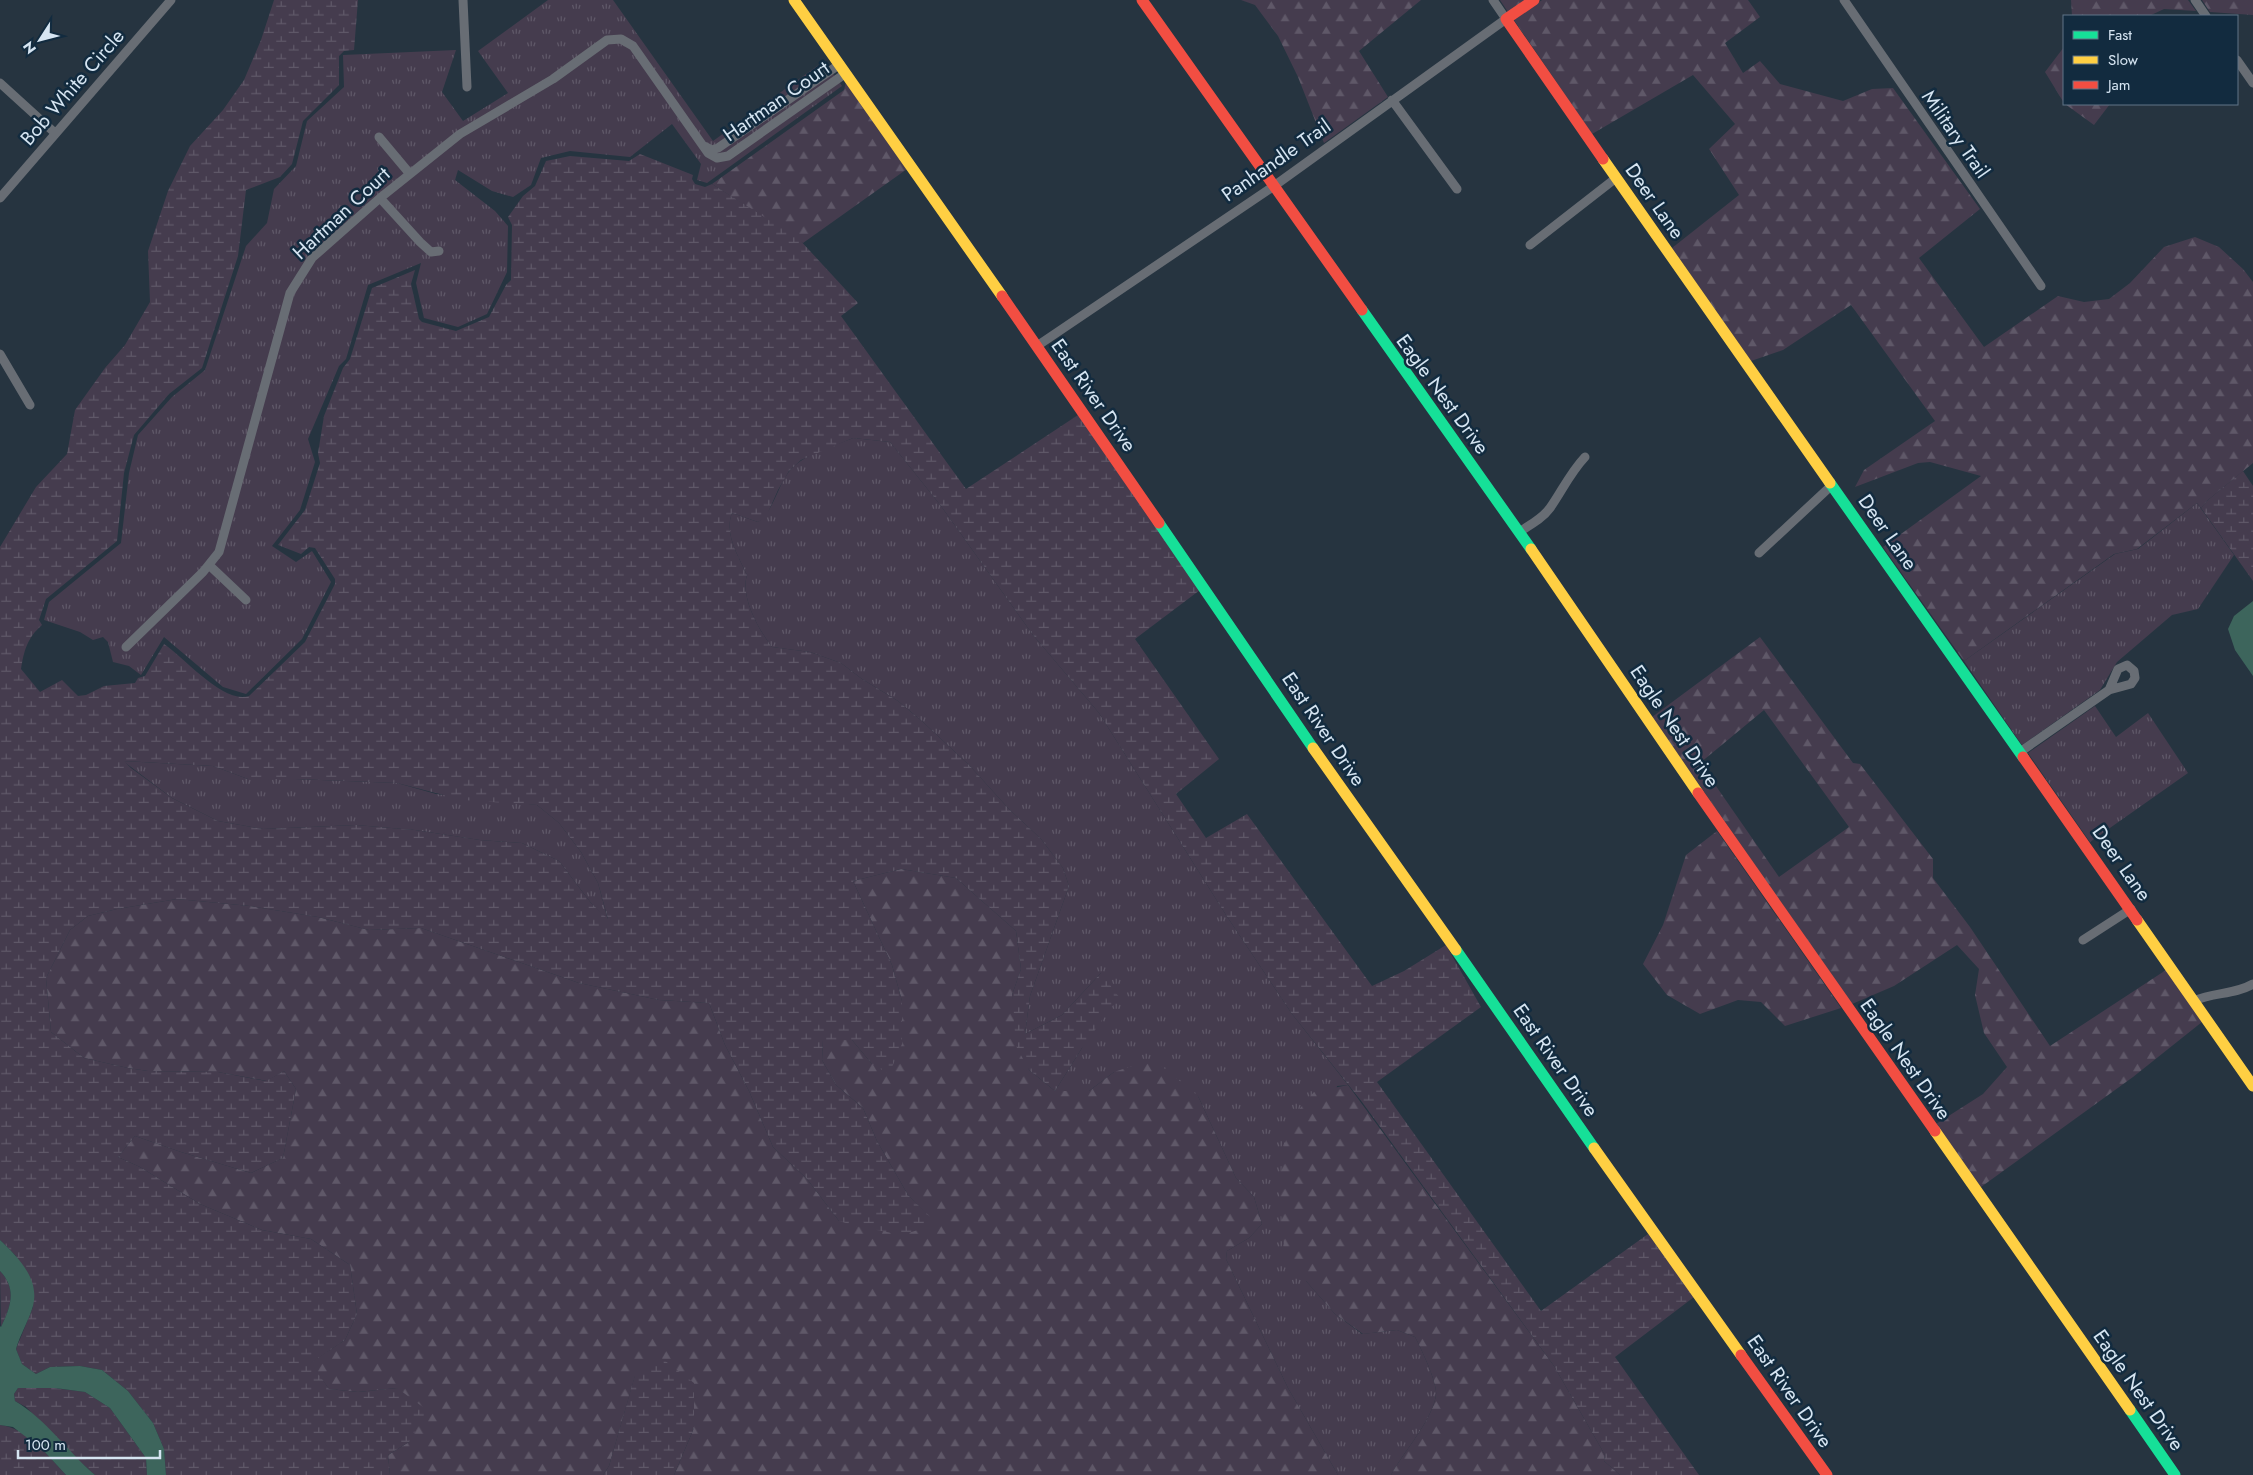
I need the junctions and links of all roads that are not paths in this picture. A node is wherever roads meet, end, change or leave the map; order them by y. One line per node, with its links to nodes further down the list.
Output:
1 (171, 0): 17 (street, Bob White Circle)
2 (463, 0): 15 (street)
3 (794, 0): 12 (street, East River Drive)
4 (1142, 0): 21 (street, Eagle Nest Drive)
5 (1493, 0): 10 (street, Deer Lane)
6 (1534, 0): 10 (street, Panhandle Trail)
7 (1844, 0): 27 (street, Military Trail)
8 (2195, 0): 9 (street)
9 (2205, 15)
10 (1506, 19): 16 (street, Panhandle Trail); 20 (street, Deer Lane)
11 (2238, 61): 14 (street)
12 (843, 68): 19 (street, Hartman Court); 28 (street, East River Drive)
13 (0, 83): 17 (street)
14 (2253, 83)
15 (467, 87)
16 (1392, 100): 21 (street, Panhandle Trail); 22 (street)
17 (55, 133): 23 (street, Bob White Circle)
18 (379, 137): 19 (street)
19 (410, 174): 24 (street, Hartman Court)
20 (1616, 178): 25 (street); 32 (street, Deer Lane)
21 (1274, 186): 28 (street, Panhandle Trail); 33 (street, Eagle Nest Drive)
22 (1457, 189)
23 (0, 198)
24 (380, 198): 26 (street); 35 (street, Hartman Court)
25 (1530, 244)
26 (439, 251)
27 (2041, 286)
28 (1037, 346): 45 (street, East River Drive)
29 (0, 354): 30 (street)
30 (30, 406)
31 (1585, 457): 33 (street)
32 (1832, 485): 34 (street); 39 (street, Deer Lane)
33 (1519, 532): 46 (street, Eagle Nest Drive)
34 (1759, 553)
35 (209, 565): 36 (street); 37 (street, Hartman Court)
36 (246, 600)
37 (126, 646)
38 (2109, 690): 39 (street)
39 (2020, 752): 40 (street, Deer Lane)
40 (2131, 909): 41 (street); 43 (street, Deer Lane)
41 (2083, 940)
42 (2253, 984): 43 (street)
43 (2194, 1001): 44 (street, Deer Lane)
44 (2253, 1086)
45 (1827, 1475)
46 (2175, 1475)

